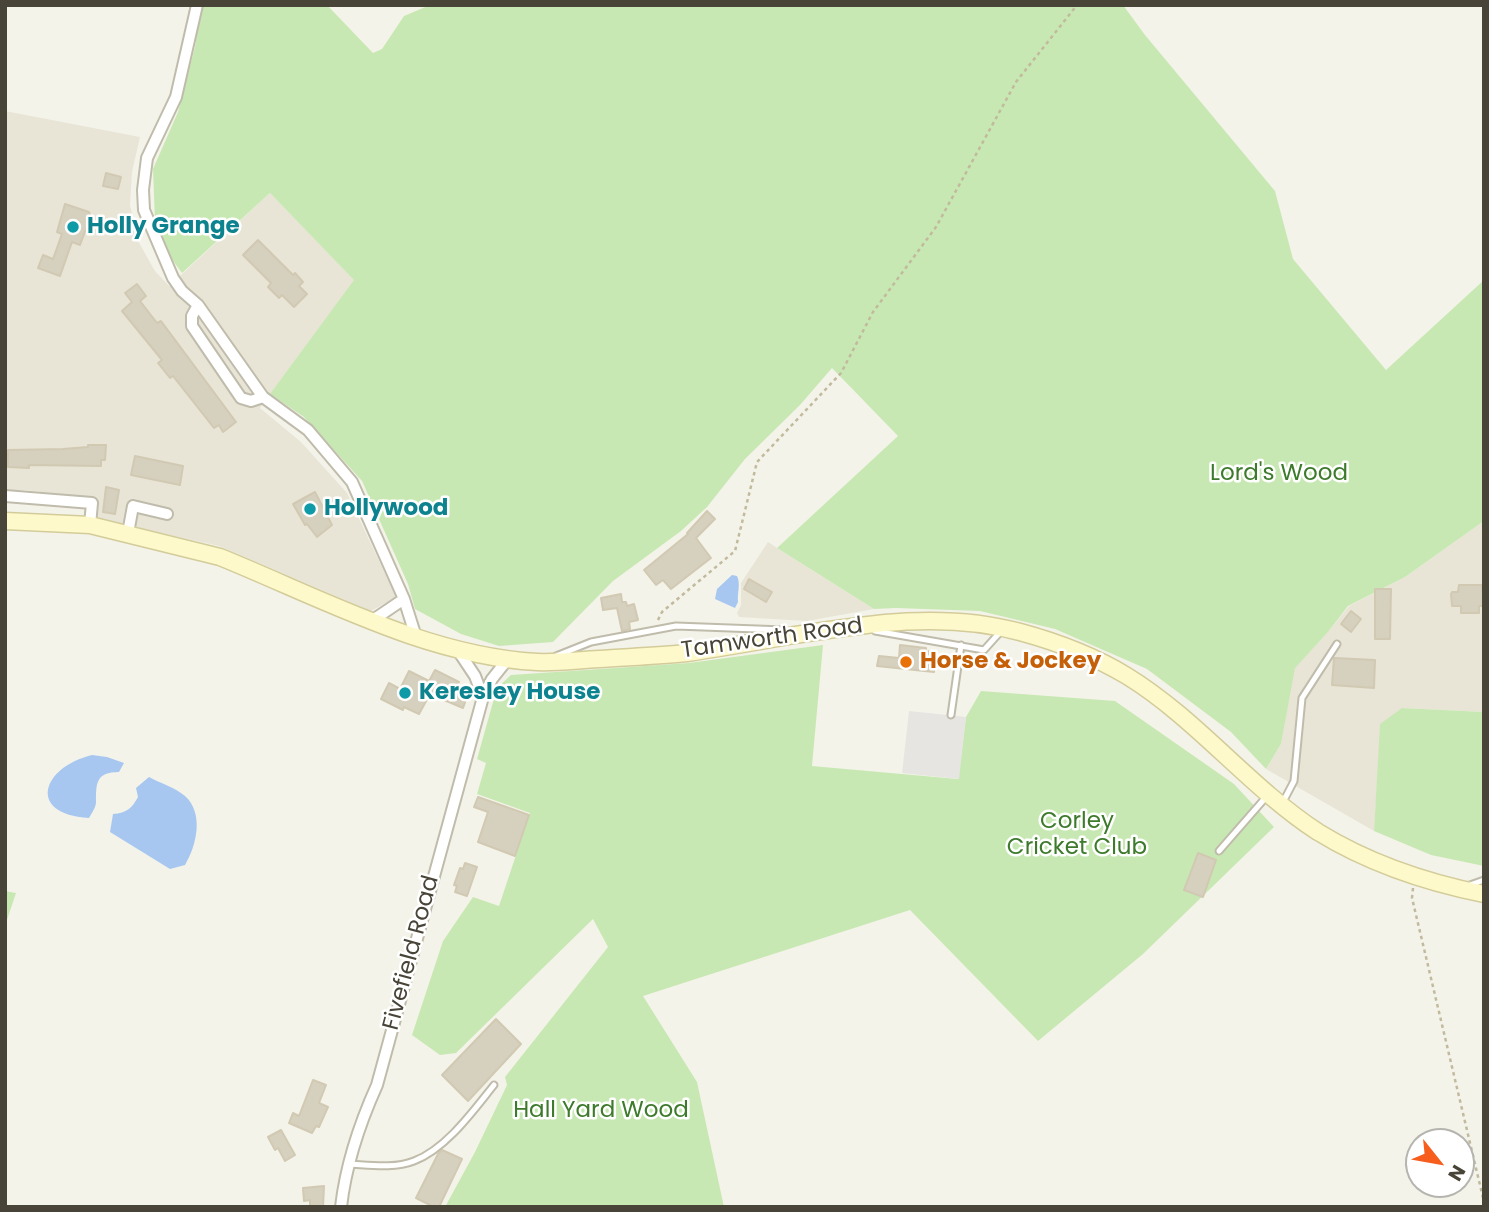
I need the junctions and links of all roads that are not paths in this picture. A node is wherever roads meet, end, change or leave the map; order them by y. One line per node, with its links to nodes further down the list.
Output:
1 (197, 5): 2 (street)
2 (198, 304): 3 (street); 3 (street)
3 (263, 397): 11 (street)
4 (5, 496): 9 (street)
5 (121, 504): 6 (street)
6 (134, 506): 7 (street); 10 (street)
7 (167, 514)
8 (5, 521): 9 (main road, Tamworth Road)
9 (90, 525): 10 (main road, Tamworth Road)
10 (128, 533): 12 (main road, Tamworth Road)
11 (404, 599): 12 (street); 16 (street)
12 (373, 620): 16 (main road, Tamworth Road)
13 (852, 627): 14 (main road, Tamworth Road); 15 (main road, Tamworth Road); 18 (lane)
14 (1004, 628): 18 (lane); 24 (main road, Tamworth Road)
15 (819, 631): 21 (main road, Tamworth Road); 21 (lane)
16 (416, 637): 19 (main road, Tamworth Road)
17 (1337, 644): 24 (lane)
18 (961, 645): 23 (lane)
19 (457, 649): 20 (main road, Tamworth Road); 22 (street)
20 (508, 659): 21 (main road, Tamworth Road); 22 (street, Fivefield Road)
21 (541, 662)
22 (483, 697): 30 (street, Fivefield Road)
23 (951, 715)
24 (1275, 799): 25 (lane); 27 (main road, Tamworth Road)
25 (1219, 851)
26 (1484, 880): 27 (lane)
27 (1460, 889): 28 (main road, Tamworth Road)
28 (1484, 894)
29 (494, 1085): 30 (lane)
30 (348, 1164): 31 (street, Fivefield Road)
31 (341, 1207)

